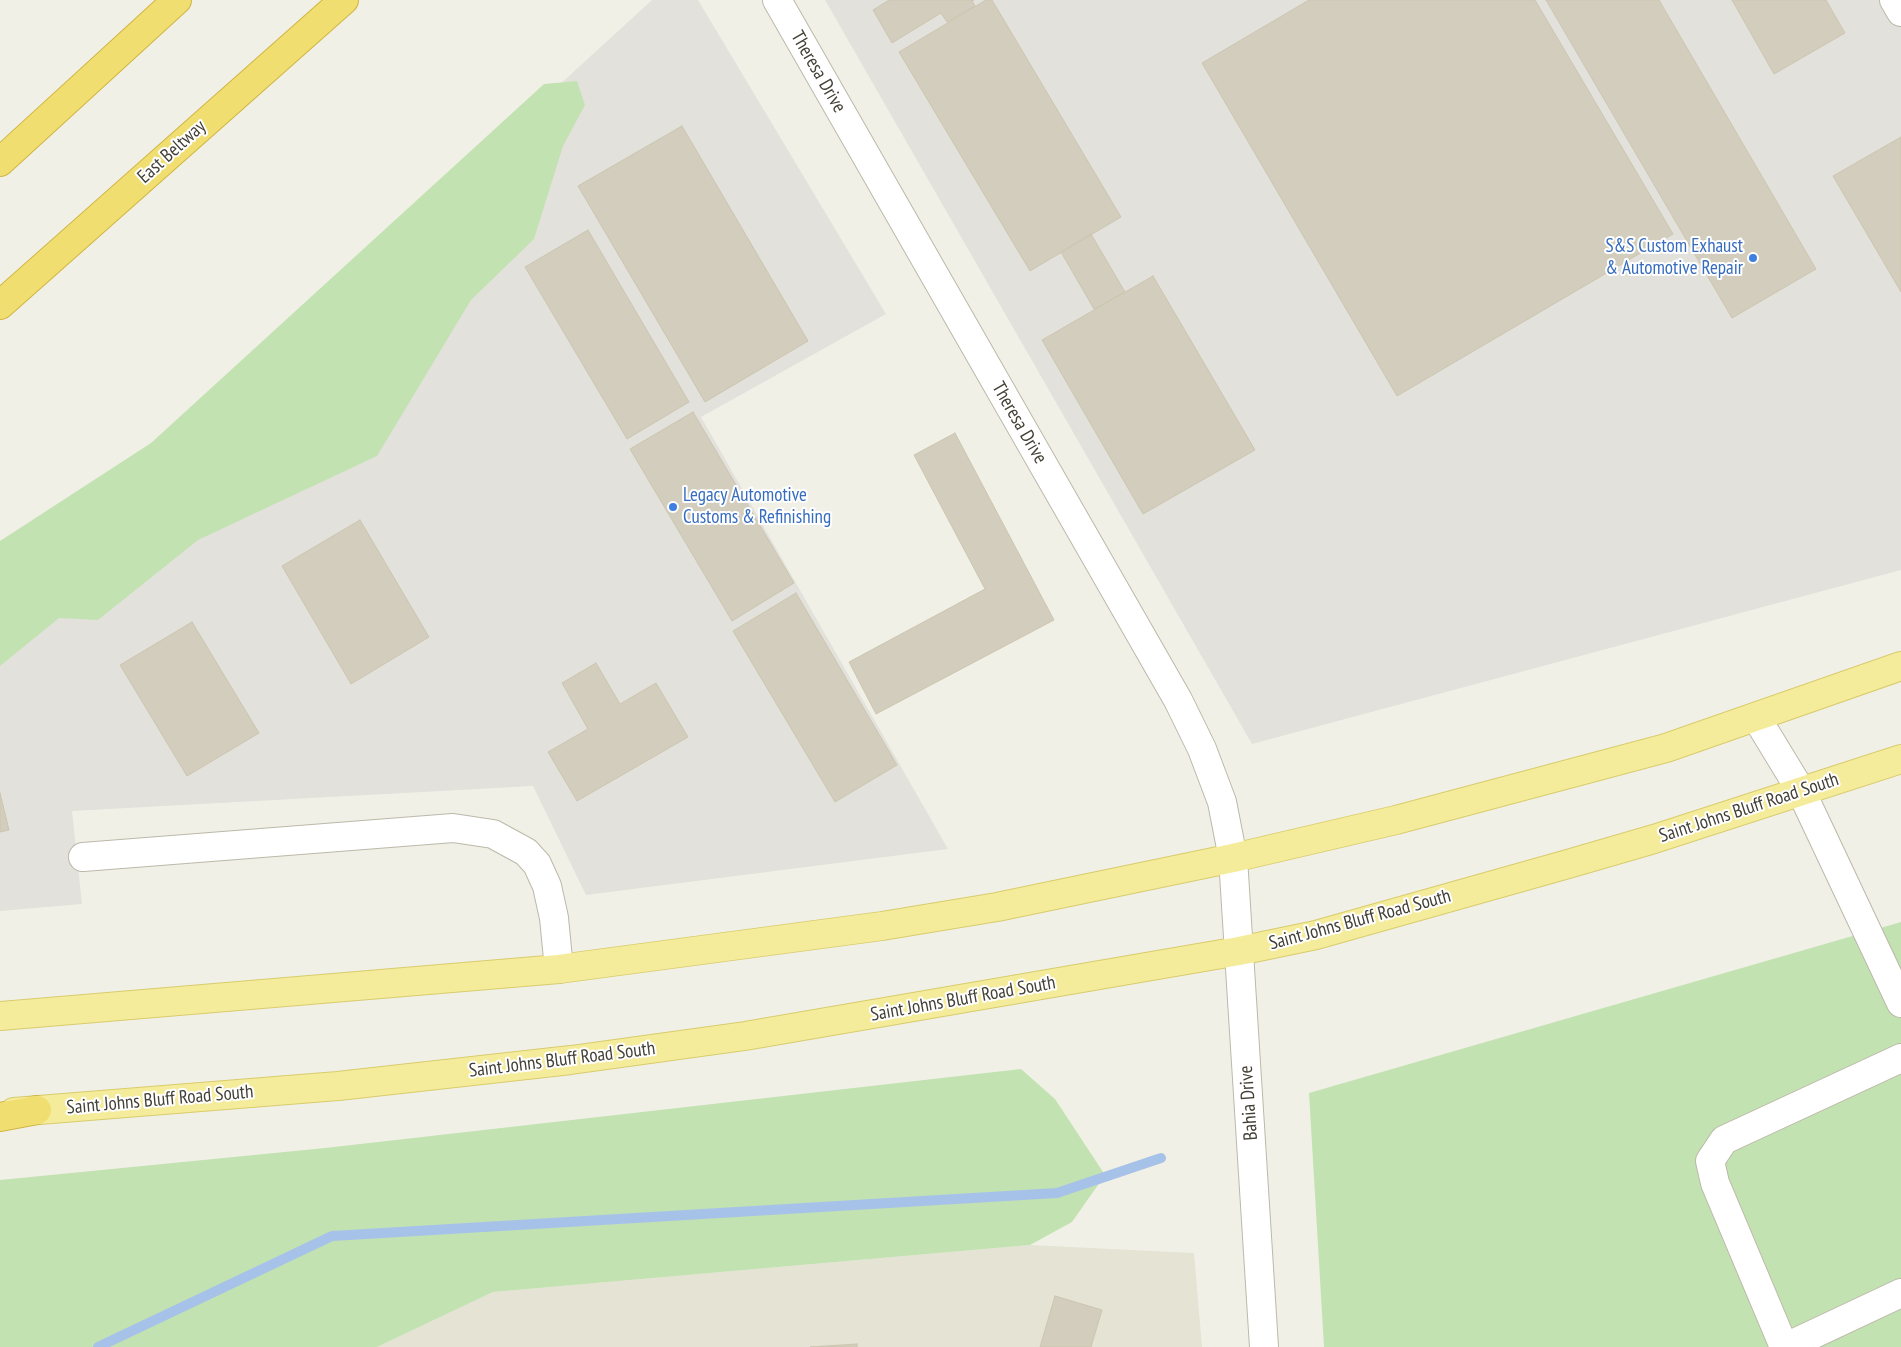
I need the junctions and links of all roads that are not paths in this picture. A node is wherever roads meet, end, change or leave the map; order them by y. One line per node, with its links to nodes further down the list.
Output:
1 (177, 0): 6 (highway)
2 (344, 0): 7 (highway, East Beltway)
3 (777, 0): 13 (street, Theresa Drive)
4 (1894, 0): 5 (street)
5 (1901, 12)
6 (0, 162)
7 (0, 305)
8 (1901, 666): 9 (main road)
9 (1756, 717): 11 (street); 13 (main road)
10 (1901, 758): 11 (main road, Saint Johns Bluff Road South)
11 (1801, 791): 14 (main road, Saint Johns Bluff Road South); 16 (street)
12 (83, 857): 15 (street)
13 (1233, 858): 14 (street, Bahia Drive); 15 (main road)
14 (1239, 951): 19 (main road, Saint Johns Bluff Road South); 22 (street, Bahia Drive)
15 (559, 969): 17 (main road)
16 (1901, 1003)
17 (0, 1016)
18 (1901, 1058): 23 (street)
19 (37, 1110): 20 (highway)
20 (0, 1115)
21 (1901, 1293): 23 (street)
22 (1264, 1347)
23 (1785, 1347)

